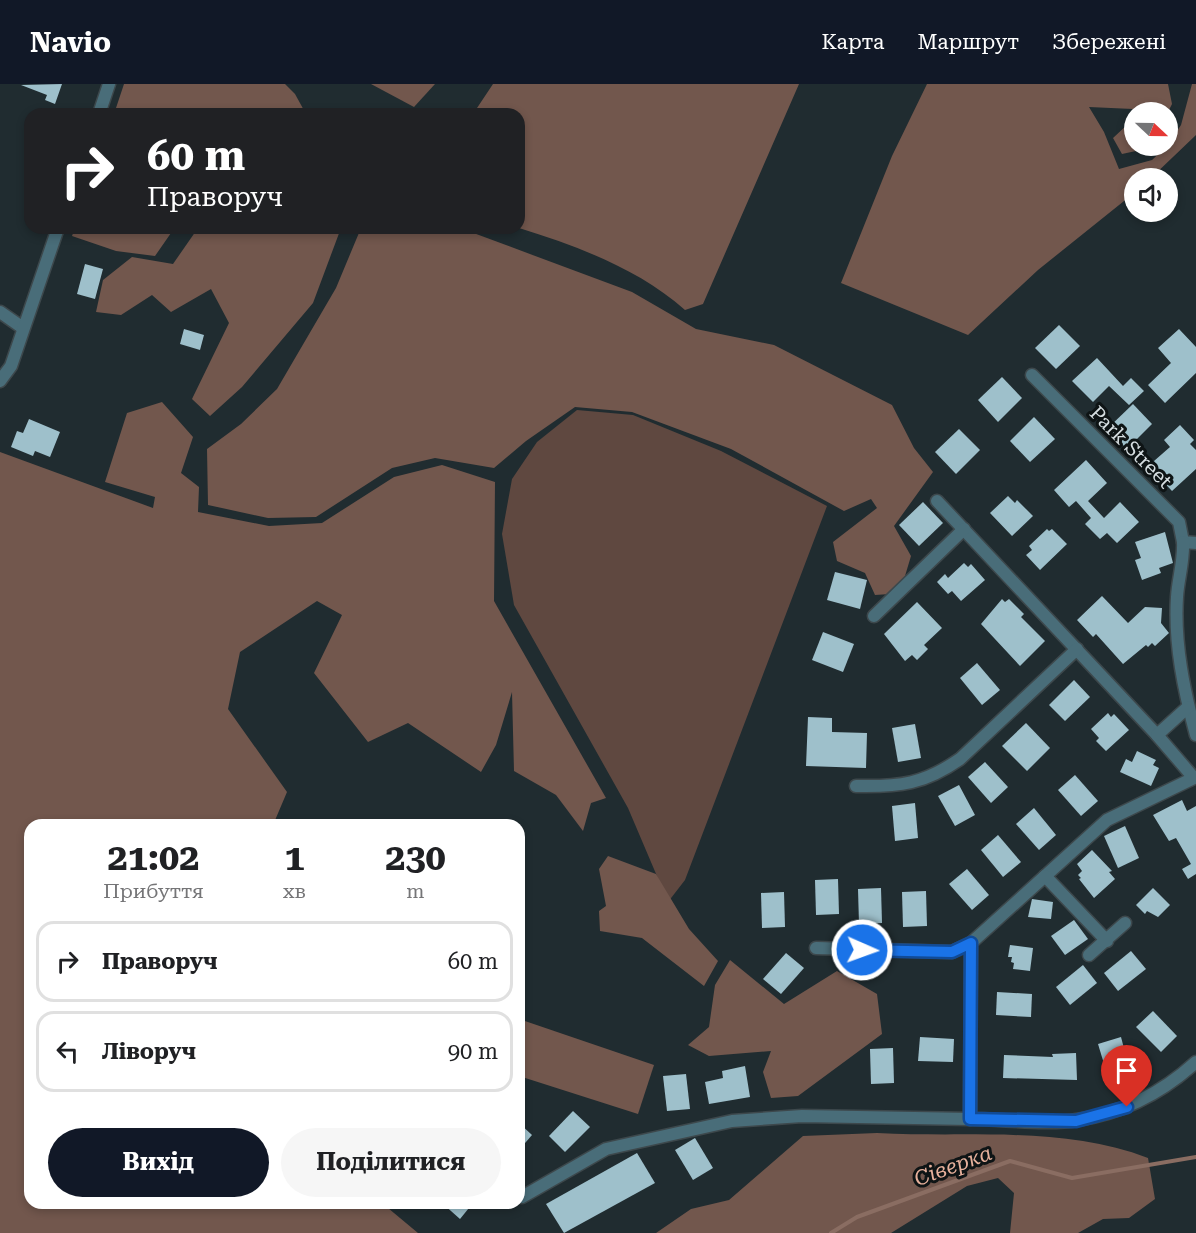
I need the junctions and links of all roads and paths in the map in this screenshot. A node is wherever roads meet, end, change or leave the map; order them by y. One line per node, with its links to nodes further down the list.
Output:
1 (109, 84): 2 (street)
2 (101, 108)
3 (56, 234): 5 (street)
4 (0, 312): 5 (street)
5 (23, 328): 7 (street)
6 (1032, 375): 10 (street, Park Street)
7 (0, 381)
8 (938, 501): 9 (street)
9 (964, 529): 12 (street); 13 (street)
10 (1182, 542): 11 (street); 14 (street)
11 (1196, 543)
12 (874, 616)
13 (1077, 649): 15 (street); 19 (street)
14 (1188, 706): 15 (street); 16 (street)
15 (1157, 735): 18 (street)
16 (1196, 735)
17 (1196, 765): 18 (street)
18 (1195, 779): 20 (street)
19 (856, 786)
20 (1045, 876): 22 (street); 23 (street)
21 (1125, 923): 22 (street)
22 (1107, 941): 25 (street)
23 (971, 943): 24 (street); 27 (street)
24 (816, 948)
25 (1089, 955)
26 (1196, 1062): 27 (street)
27 (970, 1119): 28 (street)
28 (525, 1195)

